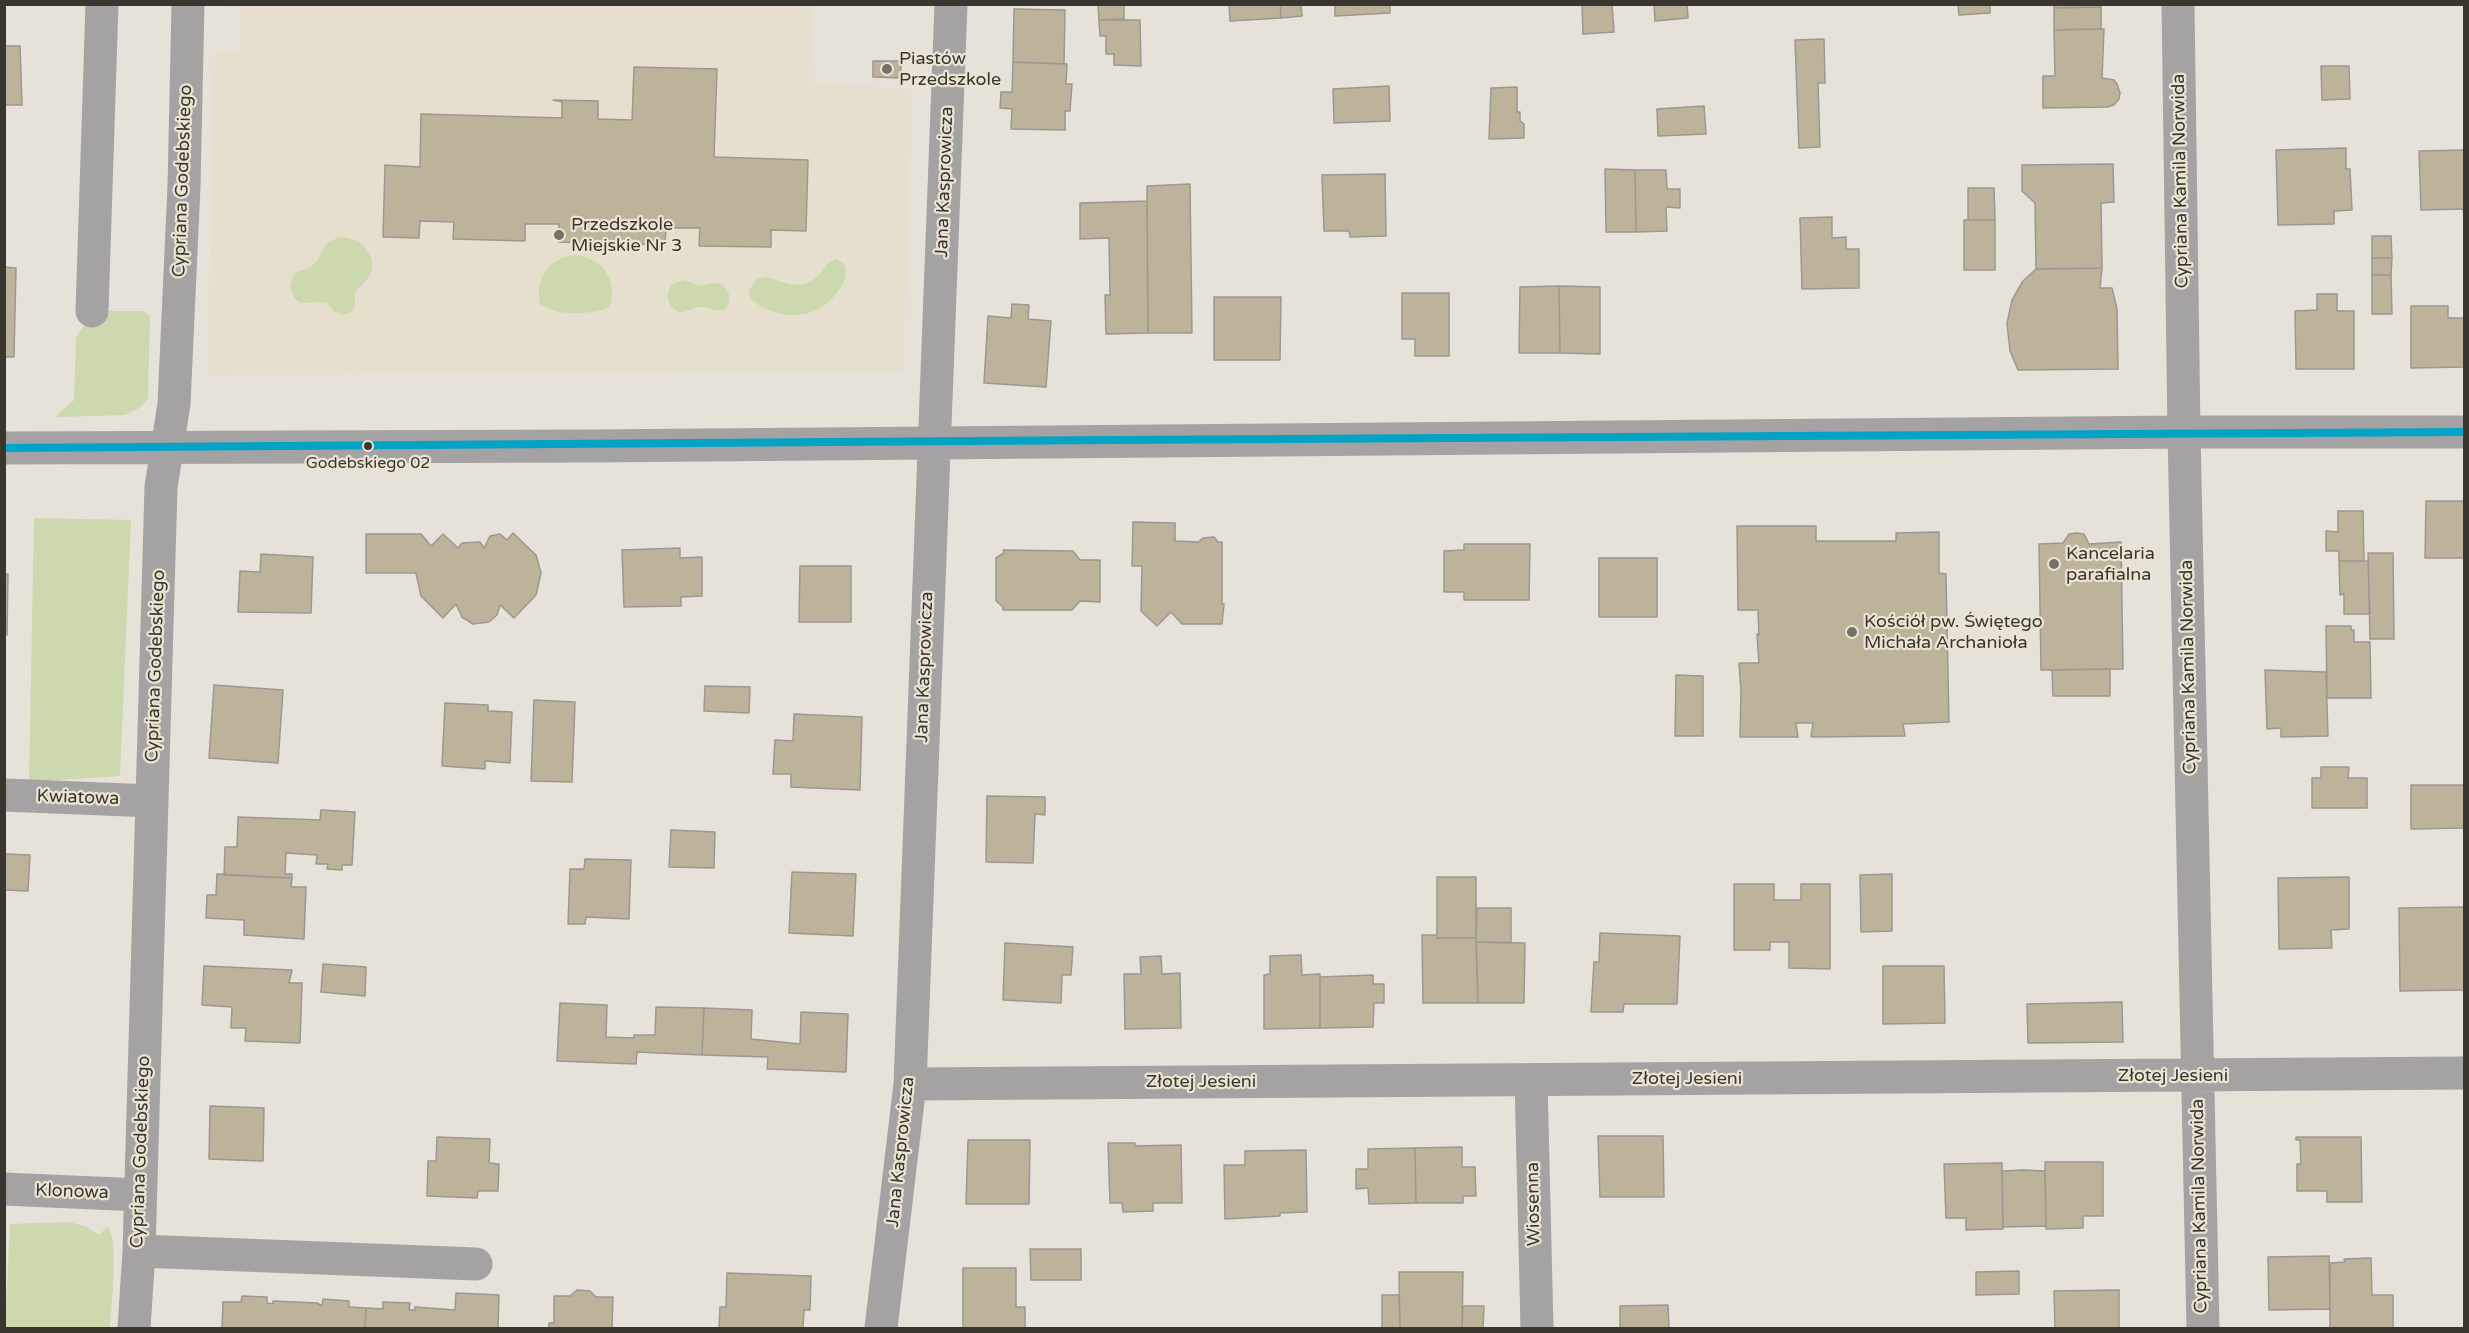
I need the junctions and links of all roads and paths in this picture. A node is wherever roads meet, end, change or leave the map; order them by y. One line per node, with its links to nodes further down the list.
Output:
1 (102, 4): 5 (street)
2 (188, 4): 9 (street, Cypriana Godebskiego)
3 (951, 4): 8 (street, Jana Kasprowicza)
4 (2178, 4): 6 (street, Cypriana Kamila Norwida)
5 (92, 311)
6 (2184, 432): 7 (street); 8 (street); 14 (street, Cypriana Kamila Norwida)
7 (2464, 432)
8 (934, 444): 9 (street); 16 (street, Jana Kasprowicza)
9 (167, 447): 10 (street); 12 (street, Cypriana Godebskiego)
10 (4, 448)
11 (4, 795): 12 (street, Kwiatowa)
12 (152, 801): 18 (street, Cypriana Godebskiego)
13 (2464, 1073): 14 (street, Złotej Jesieni)
14 (2197, 1077): 15 (street, Złotej Jesieni); 24 (street, Cypriana Kamila Norwida)
15 (1532, 1080): 16 (street, Złotej Jesieni); 23 (street, Wiosenna)
16 (910, 1084): 22 (street, Jana Kasprowicza)
17 (4, 1189): 18 (street, Klonowa)
18 (140, 1195): 19 (street, Cypriana Godebskiego)
19 (138, 1251): 20 (street); 21 (street, Cypriana Godebskiego)
20 (476, 1264)
21 (134, 1329)
22 (881, 1329)
23 (1537, 1329)
24 (2203, 1329)

